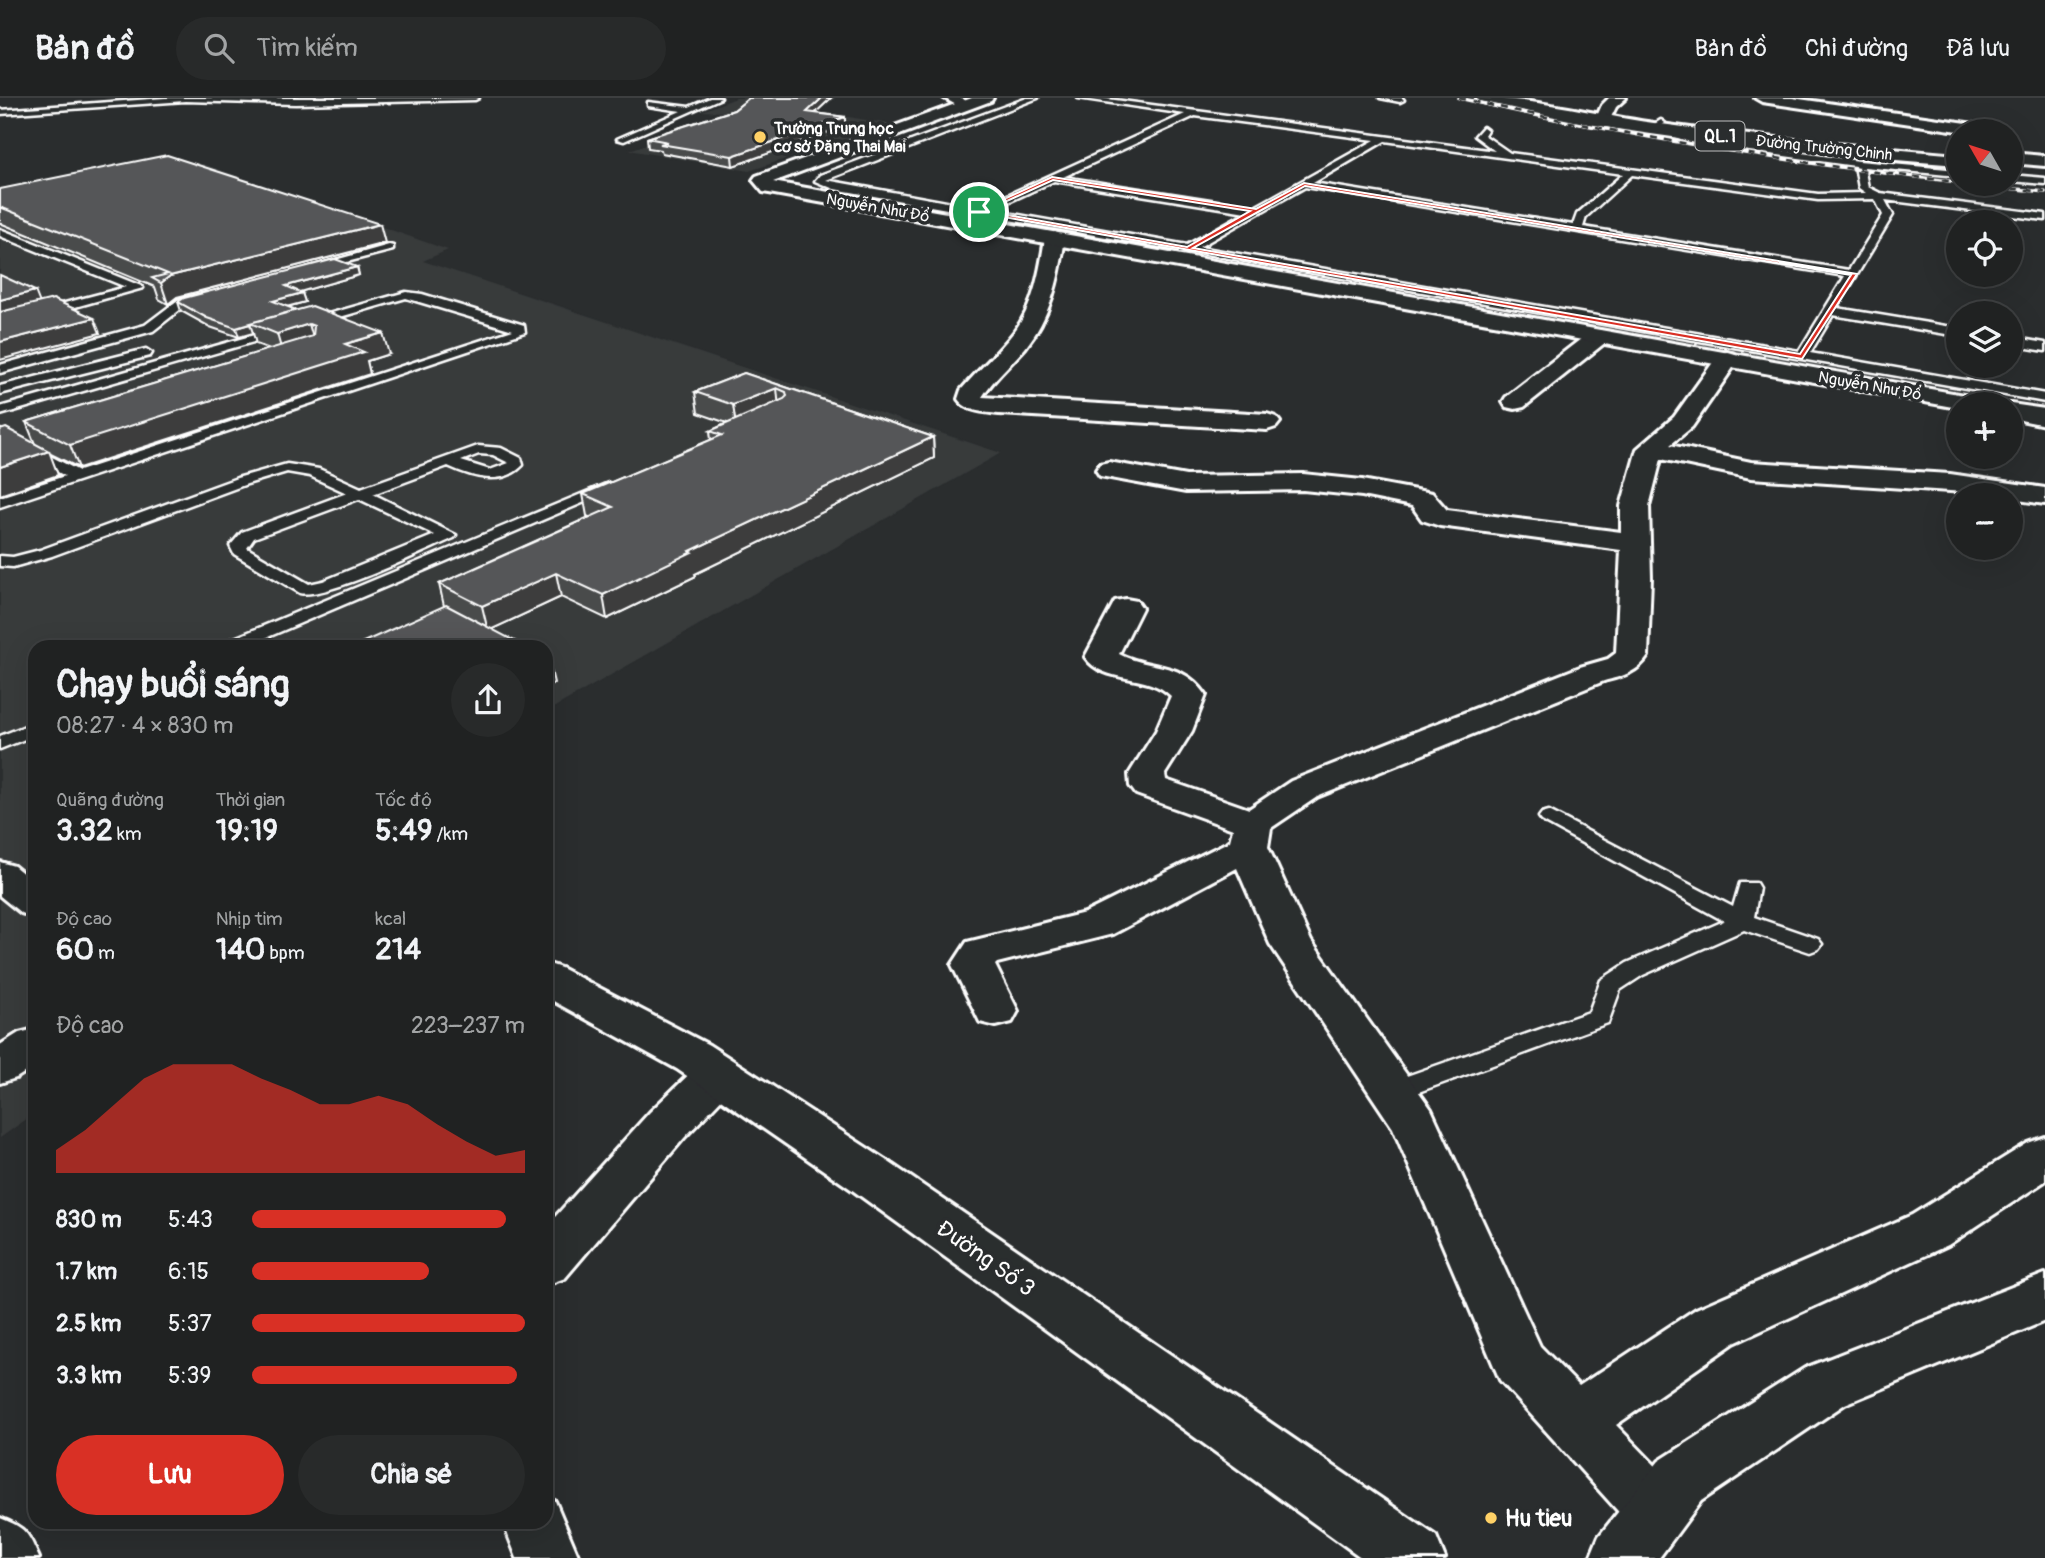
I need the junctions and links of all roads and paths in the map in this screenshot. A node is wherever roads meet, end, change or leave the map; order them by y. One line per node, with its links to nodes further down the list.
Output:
1 (475, 98): 17 (lane)
2 (717, 98): 16 (lane)
3 (986, 98): 13 (main road, Nguyễn Như Đổ)
4 (1034, 98): 41 (lane)
5 (1082, 98): 15 (lane)
6 (1153, 98): 15 (lane)
7 (1384, 98): 12 (lane)
8 (1484, 98): 21 (main road, Đường Trường Chinh / QL.1)
9 (1517, 98): 19 (main road, Đường Trường Chinh / QL.1)
10 (1619, 98): 19 (main road)
11 (1762, 98): 20 (main road)
12 (1400, 100)
13 (958, 102): 45 (main road, Nguyễn Như Đổ)
14 (651, 104): 16 (lane)
15 (1135, 106): 18 (lane)
16 (691, 109): 23 (lane)
17 (0, 112)
18 (1192, 114): 24 (lane); 35 (lane)
19 (1606, 114): 21 (main road, Đường Trường Chinh / QL.1)
20 (1946, 122)
21 (1657, 125): 25 (main road, Đường Trường Chinh / QL.1); 27 (main road, Đường Trường Chinh / QL.1); 30 (lane)
22 (1483, 131): 26 (lane)
23 (621, 139)
24 (1382, 140): 26 (lane); 38 (lane)
25 (1946, 152)
26 (1507, 156): 33 (lane)
27 (1946, 159)
28 (2023, 159): 29 (main road)
29 (2045, 161)
30 (1859, 164): 34 (lane); 39 (lane)
31 (2023, 166): 32 (main road)
32 (2045, 168)
33 (1630, 172): 39 (lane); 43 (lane)
34 (1946, 172)
35 (1052, 178): 40 (lane); 41 (lane)
36 (2023, 179): 37 (lane)
37 (2045, 181)
38 (1304, 184): 40 (lane); 43 (lane)
39 (1878, 196): 42 (lane); 50 (lane)
40 (1255, 210): 47 (lane)
41 (979, 212): 47 (lane)
42 (2045, 217)
43 (1577, 229): 50 (lane)
44 (0, 232): 53 (lane)
45 (1055, 238): 48 (main road, Nguyễn Như Đổ); 71 (main road)
46 (389, 248): 49 (lane)
47 (1188, 248): 48 (lane); 61 (lane)
48 (1169, 259): 55 (main road, Nguyễn Như Đổ)
49 (298, 272)
50 (1854, 274): 52 (lane)
51 (220, 292): 63 (lane)
52 (1831, 311): 54 (lane); 61 (lane)
53 (0, 324)
54 (1946, 330)
55 (1598, 337): 62 (main road, Nguyễn Như Đổ); 67 (main road)
56 (2023, 343): 58 (lane)
57 (228, 345): 60 (lane); 68 (lane); 76 (lane)
58 (2045, 347)
59 (146, 353): 64 (lane)
60 (252, 355)
61 (1802, 356): 65 (lane)
62 (1727, 359): 66 (main road, Nguyễn Như Đổ); 73 (main road)
63 (0, 369)
64 (0, 390)
65 (2045, 398)
66 (1946, 399)
67 (1515, 402)
68 (0, 411)
69 (2023, 413): 70 (main road)
70 (2045, 417)
71 (1267, 422)
72 (0, 434): 76 (lane)
73 (1650, 449): 79 (main road); 81 (main road)
74 (449, 461): 78 (lane)
75 (1109, 470): 81 (main road)
76 (76, 476): 80 (lane)
77 (625, 480): 84 (lane)
78 (361, 495): 78 (lane); 82 (lane)
79 (2045, 496)
80 (0, 502)
81 (1636, 543): 88 (main road)
82 (0, 561)
83 (1126, 608): 88 (main road)
84 (245, 640)
85 (28, 731): 86 (lane)
86 (0, 743)
87 (1549, 817): 92 (lane)
88 (1250, 835): 95 (main road); 99 (main road)
89 (0, 875): 91 (main road)
90 (1748, 888): 92 (lane)
91 (28, 898)
92 (1742, 920): 93 (lane); 99 (lane)
93 (1810, 944)
94 (553, 982): 98 (main road, Đường Số 3)
95 (996, 1011)
96 (28, 1049): 97 (main road)
97 (0, 1066)
98 (718, 1074): 101 (main road); 109 (main road, Đường Số 3)
99 (1393, 1091): 103 (main road)
100 (2045, 1156): 103 (main road)
101 (553, 1255)
102 (2045, 1297): 104 (main road)
103 (1574, 1421): 104 (main road)
104 (1657, 1510): 110 (main road)
105 (536, 1529): 108 (main road)
106 (0, 1548): 107 (main road)
107 (8, 1558)
108 (548, 1558)
109 (1414, 1558)
110 (1621, 1558)

